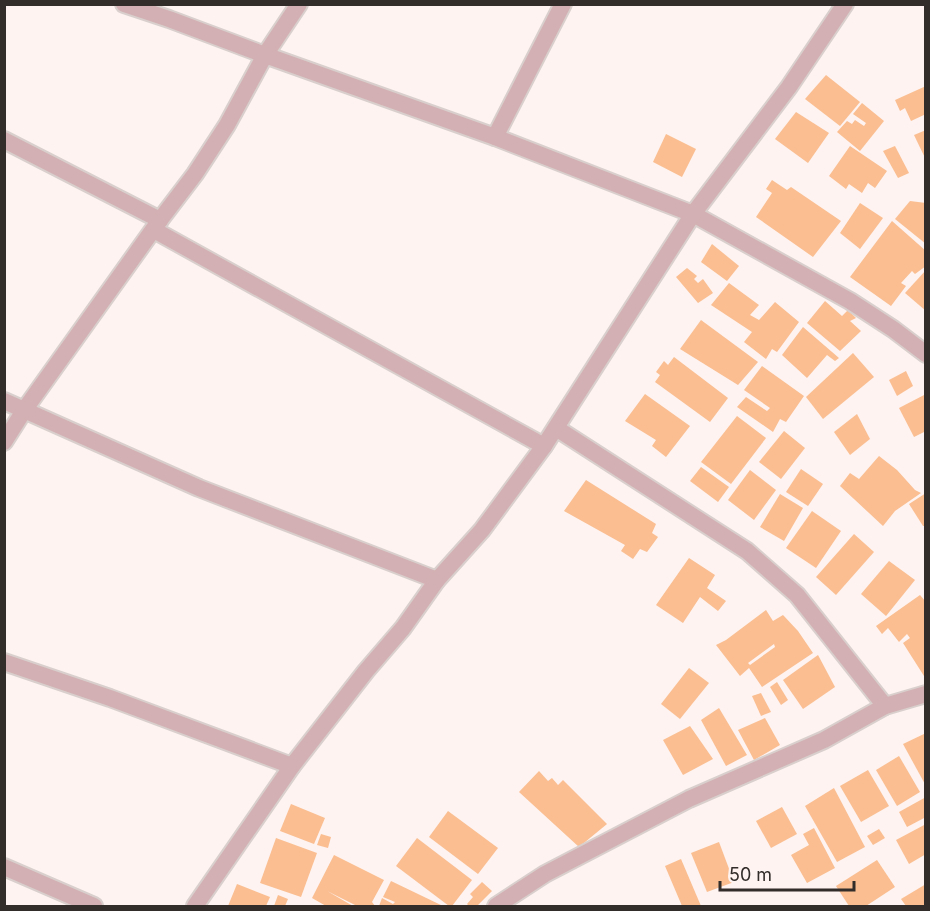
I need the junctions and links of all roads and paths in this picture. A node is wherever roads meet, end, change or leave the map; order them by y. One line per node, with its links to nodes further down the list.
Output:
1 (124, 4): 5 (street)
2 (299, 4): 5 (street)
3 (563, 4): 6 (street)
4 (845, 4): 8 (street)
5 (265, 55): 6 (street); 9 (street)
6 (495, 136): 8 (street)
7 (4, 140): 9 (street)
8 (693, 214): 10 (street); 13 (street)
9 (157, 225): 12 (street); 15 (street)
10 (926, 354)
11 (4, 401): 12 (street)
12 (25, 409): 14 (street); 16 (street)
13 (556, 428): 15 (street); 19 (street)
14 (4, 441)
15 (544, 446): 16 (street)
16 (437, 580): 20 (street)
17 (4, 662): 20 (street)
18 (926, 694): 19 (street)
19 (885, 706): 24 (street)
20 (292, 766): 23 (street)
21 (4, 867): 22 (street)
22 (94, 906)
23 (195, 906)
24 (496, 906)

